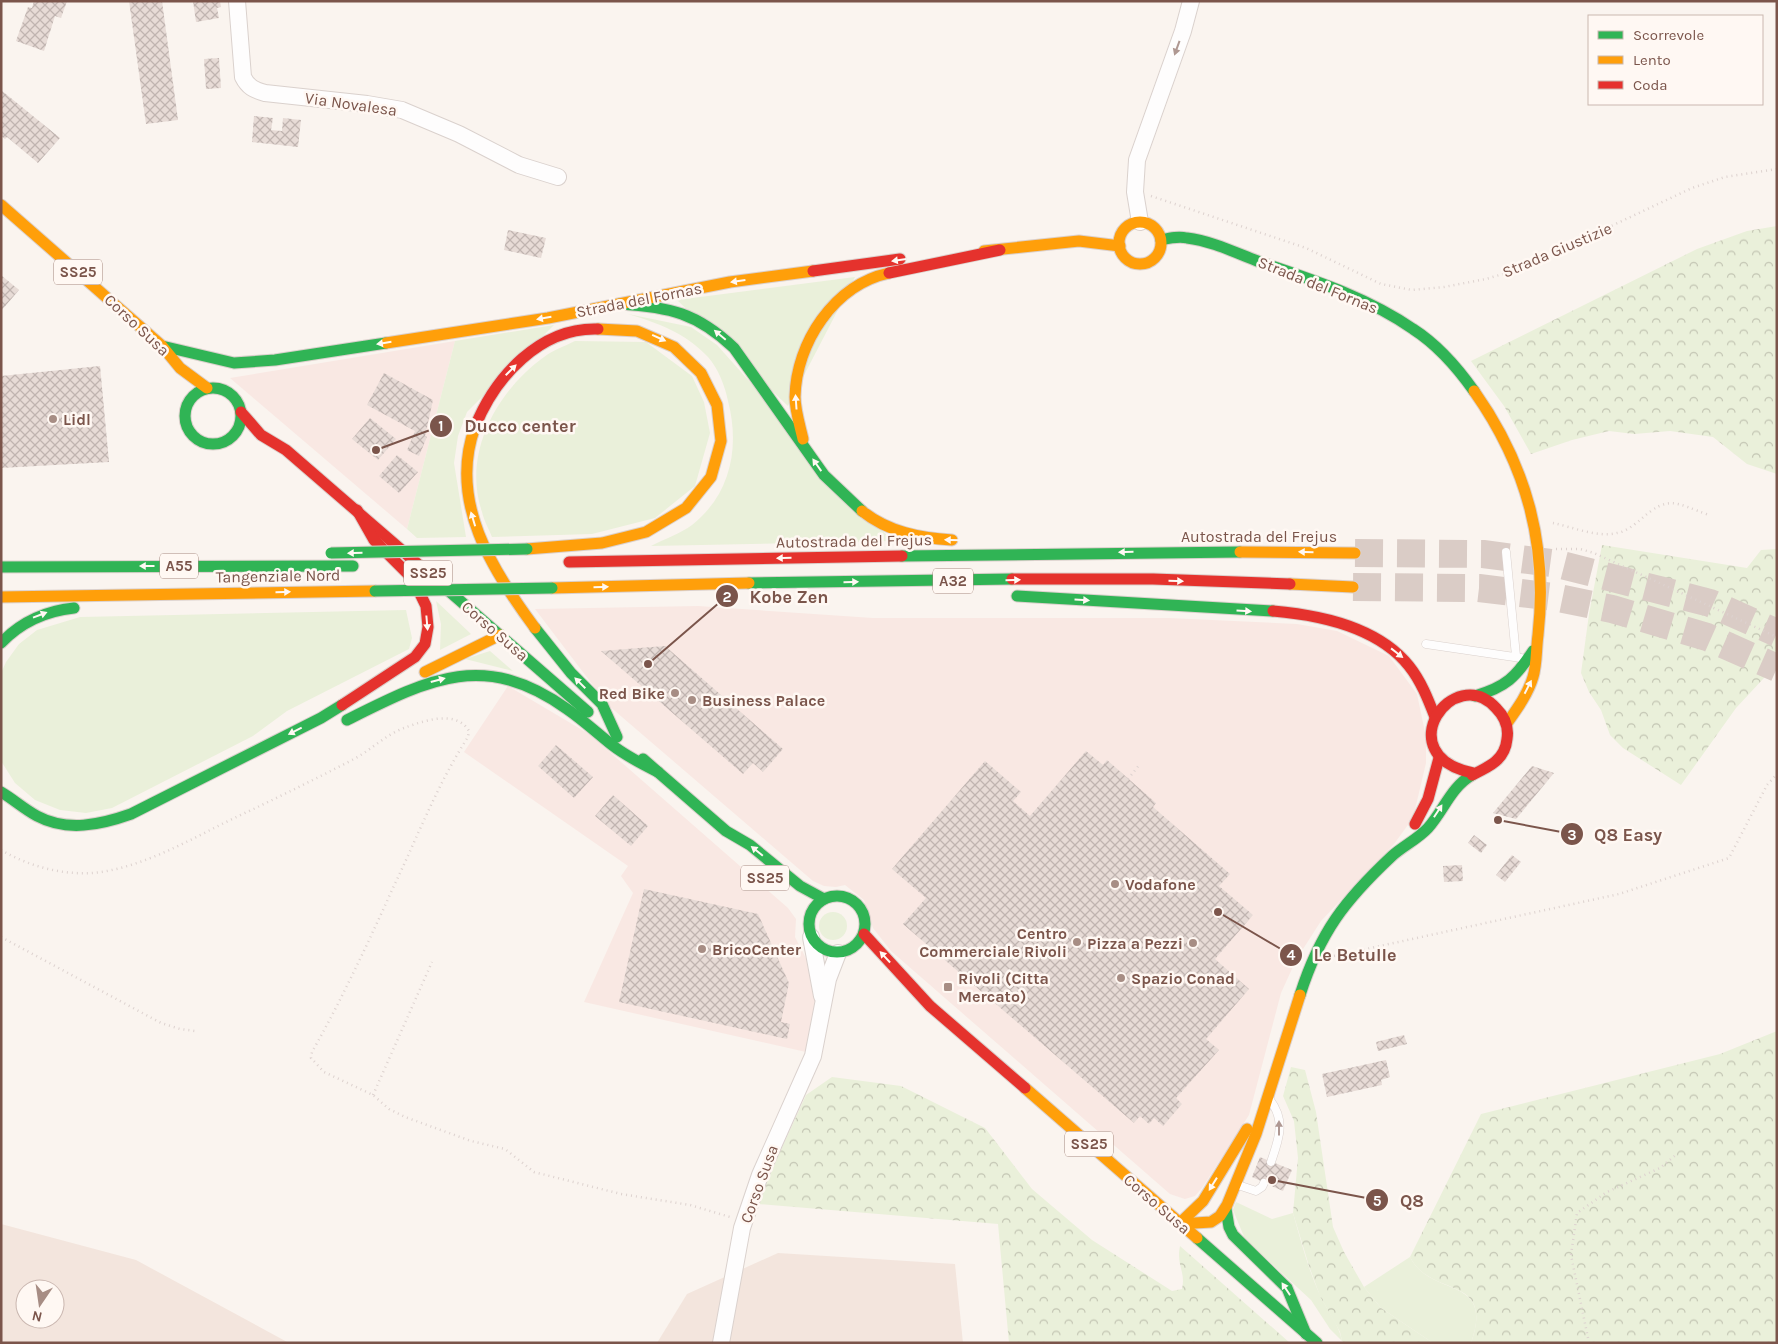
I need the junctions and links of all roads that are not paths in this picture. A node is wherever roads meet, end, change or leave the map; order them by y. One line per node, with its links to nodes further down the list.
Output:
1 (237, 1): 3 (street, Via Novalesa)
2 (1191, 1): 5 (street, one-way to 5)
3 (558, 177)
4 (1, 205): 10 (main road, Corso Susa / SS25)
5 (1140, 222): 6 (main road); 7 (main road)
6 (1161, 240): 7 (main road); 46 (main road, Strada del Fornas)
7 (1120, 246): 8 (main road, Strada del Fornas)
8 (1000, 250): 9 (main road, Strada del Fornas, one-way to 9); 17 (main road, one-way to 8)
9 (620, 304): 10 (main road, Strada del Fornas, one-way to 10); 17 (main road, one-way to 9)
10 (162, 346): 11 (main road, Corso Susa / SS25)
11 (180, 368): 12 (main road, Corso Susa / SS25); 13 (main road, Corso Susa / SS25)
12 (207, 388): 13 (main road); 14 (main road, SS25)
13 (188, 402): 16 (main road, SS25)
14 (241, 412): 15 (main road, Corso Susa / SS25); 16 (main road)
15 (261, 435): 16 (main road, SS25); 18 (main road, Corso Susa / SS25)
16 (231, 437)
17 (806, 450): 19 (main road, one-way to 17)
18 (357, 510): 43 (main road, Corso Susa / SS25); 50 (main road, one-way to 50)
19 (966, 540)
20 (1147, 541): 21 (main road)
21 (1192, 551): 25 (main road, Autostrada del Frejus / A32, one-way to 21); 26 (main road, Autostrada del Frejus / A32, one-way to 26)
22 (1506, 552): 47 (lane)
23 (303, 553): 30 (main road)
24 (326, 553): 54 (main road, one-way to 24, bridge)
25 (1355, 553)
26 (555, 562)
27 (506, 563): 29 (main road)
28 (439, 564): 32 (main road)
29 (478, 564)
30 (265, 565): 31 (main road, Tangenziale Nord / A55); 33 (main road, Tangenziale Nord / A55, one-way to 33)
31 (358, 566)
32 (382, 566)
33 (3, 567)
34 (877, 582): 35 (main road, A32, one-way to 35); 36 (main road, A32, one-way to 34, bridge); 38 (main road)
35 (1353, 588)
36 (375, 591): 37 (main road, Tangenziale Nord / A55, one-way to 36)
37 (234, 593): 40 (main road, Tangenziale Nord / A55); 41 (main road)
38 (925, 593)
39 (1002, 596): 49 (main road, one-way to 49)
40 (1, 597)
41 (190, 606)
42 (81, 608): 44 (main road, one-way to 42)
43 (500, 635): 50 (main road); 54 (main road, Corso Susa / SS25)
44 (1, 643)
45 (1426, 644): 47 (lane)
46 (1535, 648): 47 (main road, Strada del Fornas); 51 (main road, Strada del Fornas, one-way to 46)
47 (1522, 658): 48 (main road, Strada del Fornas)
48 (1475, 696): 49 (main road); 51 (main road)
49 (1435, 717): 55 (main road)
50 (321, 718): 56 (main road, one-way to 56)
51 (1507, 723): 58 (main road)
52 (332, 727): 57 (main road, one-way to 57)
53 (315, 735): 56 (main road)
54 (618, 737): 57 (main road, Corso Susa / SS25)
55 (1439, 758): 58 (main road); 61 (main road)
56 (216, 772): 59 (main road)
57 (658, 772): 60 (main road, Corso Susa / SS25)
58 (1473, 773): 61 (main road, one-way to 58)
59 (3, 791)
60 (726, 831): 62 (main road, Corso Susa / SS25); 63 (main road, Corso Susa / SS25, one-way to 60)
61 (1405, 845): 71 (main road)
62 (741, 856)
63 (824, 899): 65 (main road); 66 (main road, SS25)
64 (800, 909): 65 (main road, Corso Susa / SS25)
65 (810, 928): 67 (main road, SS25); 69 (street, Corso Susa)
66 (864, 934): 67 (main road); 70 (main road, Corso Susa / SS25, one-way to 66)
67 (848, 953): 69 (street, Corso Susa)
68 (881, 972): 70 (main road, Corso Susa / SS25)
69 (823, 1002): 80 (street, Corso Susa)
70 (930, 1006): 78 (main road, Corso Susa / SS25)
71 (1268, 1097): 72 (main road); 74 (lane, one-way to 71)
72 (1261, 1116): 73 (main road); 76 (main road)
73 (1245, 1133): 76 (lane); 78 (main road, one-way to 78)
74 (1271, 1162)
75 (1264, 1182): 76 (lane)
76 (1236, 1184): 77 (main road)
77 (1226, 1209): 78 (main road); 79 (main road, one-way to 77)
78 (1180, 1224): 79 (main road, Corso Susa / SS25)
79 (1306, 1334): 81 (main road, Corso Susa / SS25)
80 (721, 1343)
81 (1317, 1343)

